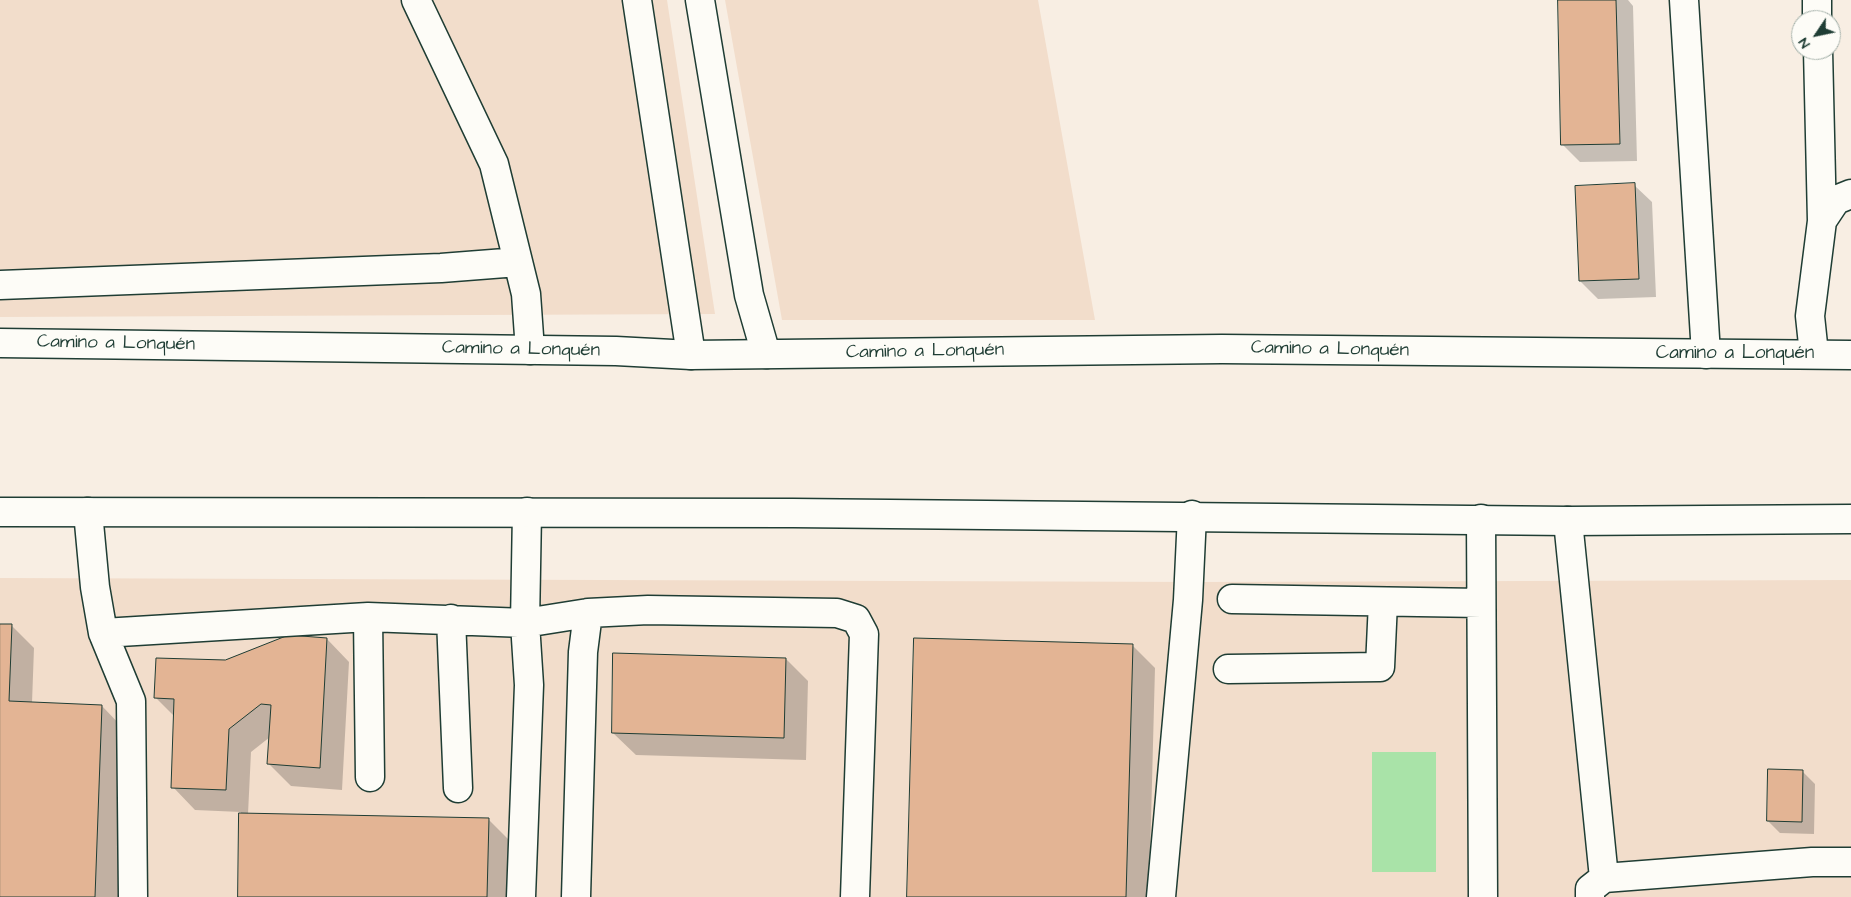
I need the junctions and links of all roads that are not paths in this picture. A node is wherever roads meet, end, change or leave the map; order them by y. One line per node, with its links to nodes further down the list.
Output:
1 (416, 0): 8 (main road)
2 (637, 0): 15 (main road)
3 (700, 0): 12 (main road)
4 (1684, 0): 13 (main road)
5 (1818, 60): 7 (main road)
6 (1851, 194): 7 (main road)
7 (1822, 220): 14 (main road)
8 (518, 262): 9 (main road); 11 (main road)
9 (0, 284)
10 (0, 343): 11 (main road, Camino a Lonquén)
11 (530, 350): 15 (main road, Camino a Lonquén)
12 (766, 354): 13 (main road, Camino a Lonquén); 15 (main road, Camino a Lonquén)
13 (1706, 354): 14 (main road, Camino a Lonquén)
14 (1814, 354): 16 (main road, Camino a Lonquén)
15 (692, 355)
16 (1851, 355)
17 (0, 512): 18 (main road)
18 (88, 512): 19 (main road); 31 (main road)
19 (527, 512): 20 (main road); 30 (main road)
20 (1192, 515): 22 (main road); 41 (main road)
21 (1851, 519): 23 (main road)
22 (1481, 520): 23 (main road); 26 (main road)
23 (1568, 521): 36 (main road)
24 (1232, 599): 25 (main road)
25 (1383, 602): 26 (main road); 32 (main road)
26 (1481, 603): 42 (main road)
27 (588, 612): 30 (main road); 39 (main road); 40 (main road)
28 (368, 617): 29 (main road); 31 (main road); 33 (main road)
29 (451, 619): 30 (main road); 34 (main road)
30 (525, 623): 38 (main road)
31 (103, 633): 37 (main road)
32 (1228, 668)
33 (370, 777)
34 (458, 788)
35 (1851, 862): 36 (main road)
36 (1597, 887)
37 (132, 897)
38 (521, 897)
39 (576, 897)
40 (855, 897)
41 (1161, 897)
42 (1483, 897)

